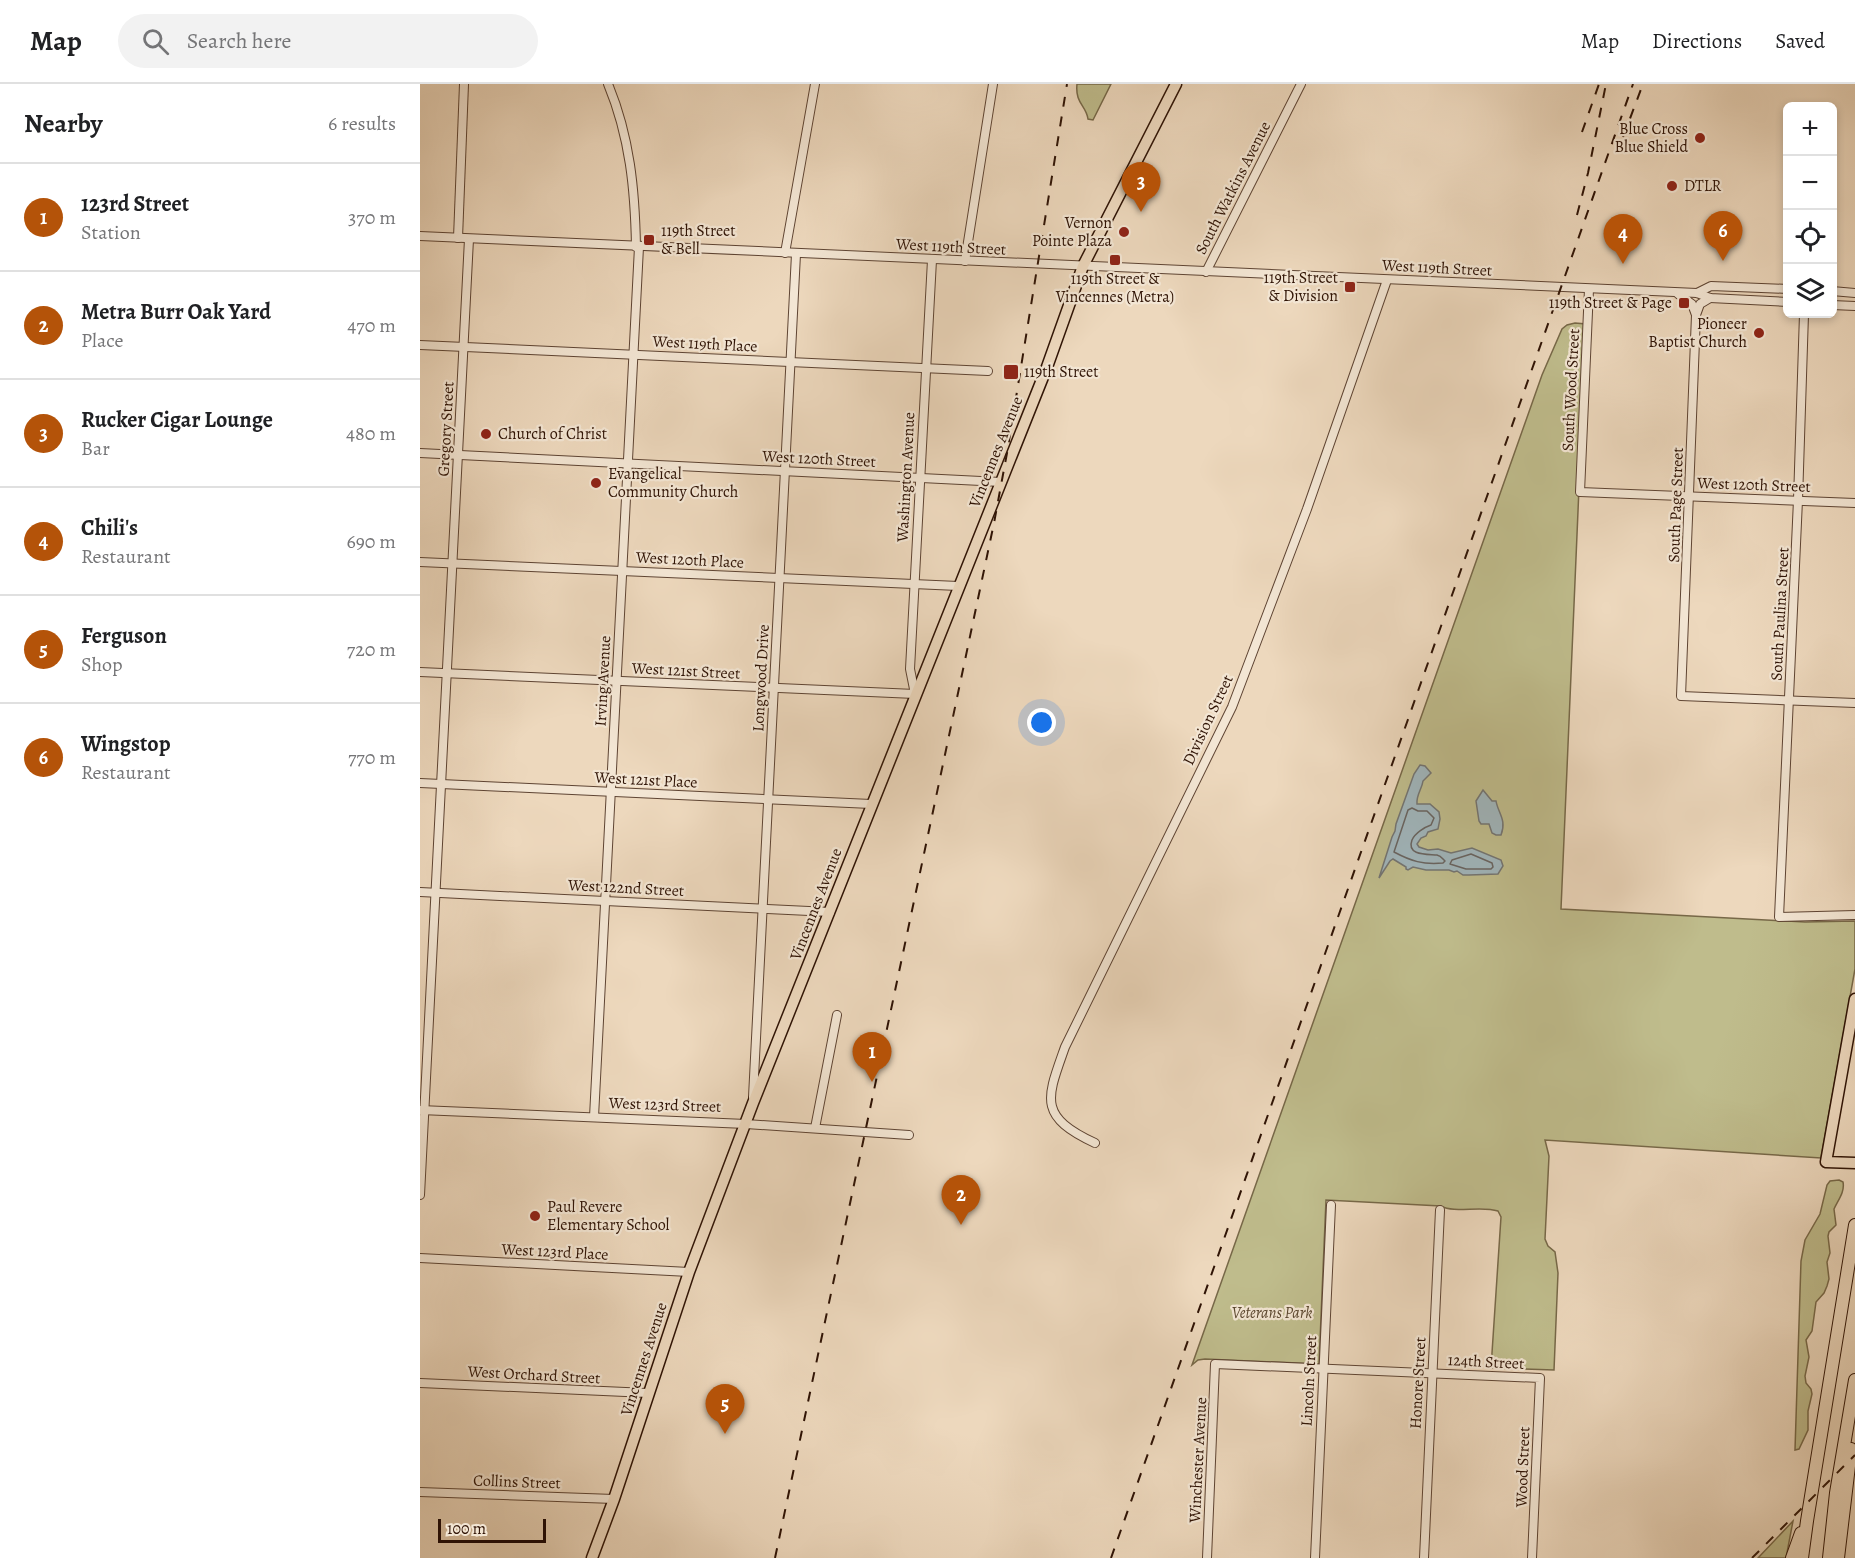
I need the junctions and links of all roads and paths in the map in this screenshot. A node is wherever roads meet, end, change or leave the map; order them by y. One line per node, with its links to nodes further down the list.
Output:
1 (464, 84): 8 (street)
2 (608, 84): 10 (street, Irving Avenue)
3 (815, 84): 11 (street)
4 (993, 84): 14 (street)
5 (1176, 84): 15 (main road, Vincennes Avenue)
6 (1301, 84): 16 (street, South Watkins Avenue)
7 (420, 236): 8 (street, West 119th Street)
8 (458, 238): 9 (street, West 119th Street)
9 (469, 239): 10 (street, West 119th Street); 31 (street, Gregory Street)
10 (637, 247): 11 (street, West 119th Street); 32 (street, Irving Avenue)
11 (785, 253): 12 (street, West 119th Street)
12 (796, 254): 13 (street, West 119th Street); 33 (street, Longwood Drive)
13 (932, 260): 14 (street, West 119th Street); 34 (street, Washington Avenue)
14 (965, 261): 15 (street, West 119th Street)
15 (1083, 266): 16 (street, West 119th Street); 41 (main road, Vincennes Avenue)
16 (1206, 272): 17 (street, West 119th Street)
17 (1387, 280): 18 (street, West 119th Street); 78 (street, Division Street)
18 (1589, 289): 21 (street, West 119th Street); 42 (street, South Wood Street)
19 (1783, 289): 22 (street, West 119th Street)
20 (1837, 291): 23 (street)
21 (1677, 293): 22 (street, West 119th Street); 28 (street)
22 (1697, 293): 24 (street, West 119th Street)
23 (1855, 293)
24 (1710, 298): 25 (street, West 119th Street); 28 (street)
25 (1783, 302)
26 (1837, 304): 27 (street)
27 (1855, 306)
28 (1696, 315): 43 (street, South Page Street)
29 (1804, 318): 44 (street, South Paulina Street)
30 (420, 345): 31 (street, West 119th Place)
31 (464, 347): 32 (street, West 119th Place); 37 (street, Gregory Street)
32 (633, 354): 33 (street, West 119th Place); 38 (street, Irving Avenue)
33 (791, 361): 34 (street, West 119th Place); 39 (street, Longwood Drive)
34 (925, 368): 35 (street, West 119th Place); 40 (street, Washington Avenue)
35 (988, 371)
36 (420, 453): 37 (street, West 120th Street)
37 (458, 455): 38 (street, West 120th Street); 47 (street, Gregory Street)
38 (628, 464): 39 (street, West 120th Street); 48 (street, Irving Avenue)
39 (785, 471): 40 (street, West 120th Street); 49 (street, Longwood Drive)
40 (920, 478): 41 (street, West 120th Street); 50 (street, Washington Avenue)
41 (1001, 482): 51 (main road, Vincennes Avenue)
42 (1580, 492): 43 (street, West 120th Street)
43 (1690, 496): 44 (street, West 120th Street); 57 (street, South Page Street)
44 (1798, 500): 45 (street, West 120th Street); 57 (street, South Paulina Street)
45 (1855, 503)
46 (420, 562): 47 (street, West 120th Place)
47 (452, 563): 48 (street, West 120th Place); 53 (street, Gregory Street)
48 (622, 571): 49 (street, West 120th Place); 54 (street, Irving Avenue)
49 (780, 578): 50 (street, West 120th Place); 55 (street, Longwood Drive)
50 (914, 584): 51 (street, West 120th Place); 56 (street, Washington Avenue)
51 (958, 586): 56 (main road, Vincennes Avenue)
52 (420, 672): 53 (street, West 121st Street)
53 (446, 673): 54 (street, West 121st Street); 60 (street, Gregory Street)
54 (617, 681): 55 (street, West 121st Street); 61 (street, Irving Avenue)
55 (774, 688): 56 (street, West 121st Street); 62 (street, Longwood Drive)
56 (915, 694): 63 (main road, Vincennes Avenue)
57 (1789, 701): 58 (street); 69 (street, South Paulina Street)
58 (1855, 703)
59 (420, 783): 60 (street, West 121st Place)
60 (441, 784): 61 (street, West 121st Place); 65 (street, Gregory Street)
61 (611, 792): 62 (street, West 121st Place); 66 (street, Irving Avenue)
62 (768, 799): 63 (street, West 121st Place); 67 (street, Longwood Drive)
63 (872, 804): 68 (main road, Vincennes Avenue)
64 (420, 892): 65 (street, West 122nd Street)
65 (435, 892): 66 (street, West 122nd Street); 73 (street, Gregory Street)
66 (605, 901): 67 (street, West 122nd Street); 74 (street, Irving Avenue)
67 (763, 908): 68 (street, West 122nd Street); 72 (street, Longwood Drive)
68 (830, 912): 72 (main road, Vincennes Avenue)
69 (1855, 915)
70 (1855, 999): 79 (main road)
71 (837, 1016): 76 (street)
72 (753, 1103): 75 (main road, Vincennes Avenue)
73 (422, 1110): 74 (street, West 123rd Street); 80 (street, Gregory Street)
74 (594, 1118): 75 (street, West 123rd Street)
75 (746, 1124): 76 (street, West 123rd Street); 85 (main road, Vincennes Avenue)
76 (815, 1128): 77 (street, West 123rd Street)
77 (909, 1135)
78 (1095, 1143)
79 (1855, 1164)
80 (420, 1196)
81 (1331, 1204): 87 (street, Lincoln Street)
82 (1440, 1210): 88 (street, Honore Street)
83 (1855, 1225): 96 (highway)
84 (420, 1258): 85 (street, West 123rd Place)
85 (689, 1272): 92 (main road, Vincennes Avenue)
86 (1215, 1364): 87 (street, 124th Street); 98 (street, Winchester Avenue)
87 (1323, 1369): 88 (street, 124th Street); 99 (street, Lincoln Street)
88 (1432, 1373): 89 (street, 124th Street); 100 (street, Honore Street)
89 (1540, 1378): 101 (street, Wood Street)
90 (1855, 1380): 104 (highway)
91 (420, 1383): 92 (street, West Orchard Street)
92 (648, 1393): 95 (main road, Vincennes Avenue)
93 (1855, 1408): 105 (highway)
94 (420, 1492): 95 (street, Collins Street)
95 (614, 1499): 97 (main road, Vincennes Avenue)
96 (1807, 1521): 102 (highway); 103 (highway)
97 (592, 1558)
98 (1207, 1558)
99 (1315, 1558)
100 (1424, 1558)
101 (1532, 1558)
102 (1792, 1558)
103 (1802, 1558)
104 (1829, 1558)
105 (1838, 1558)

